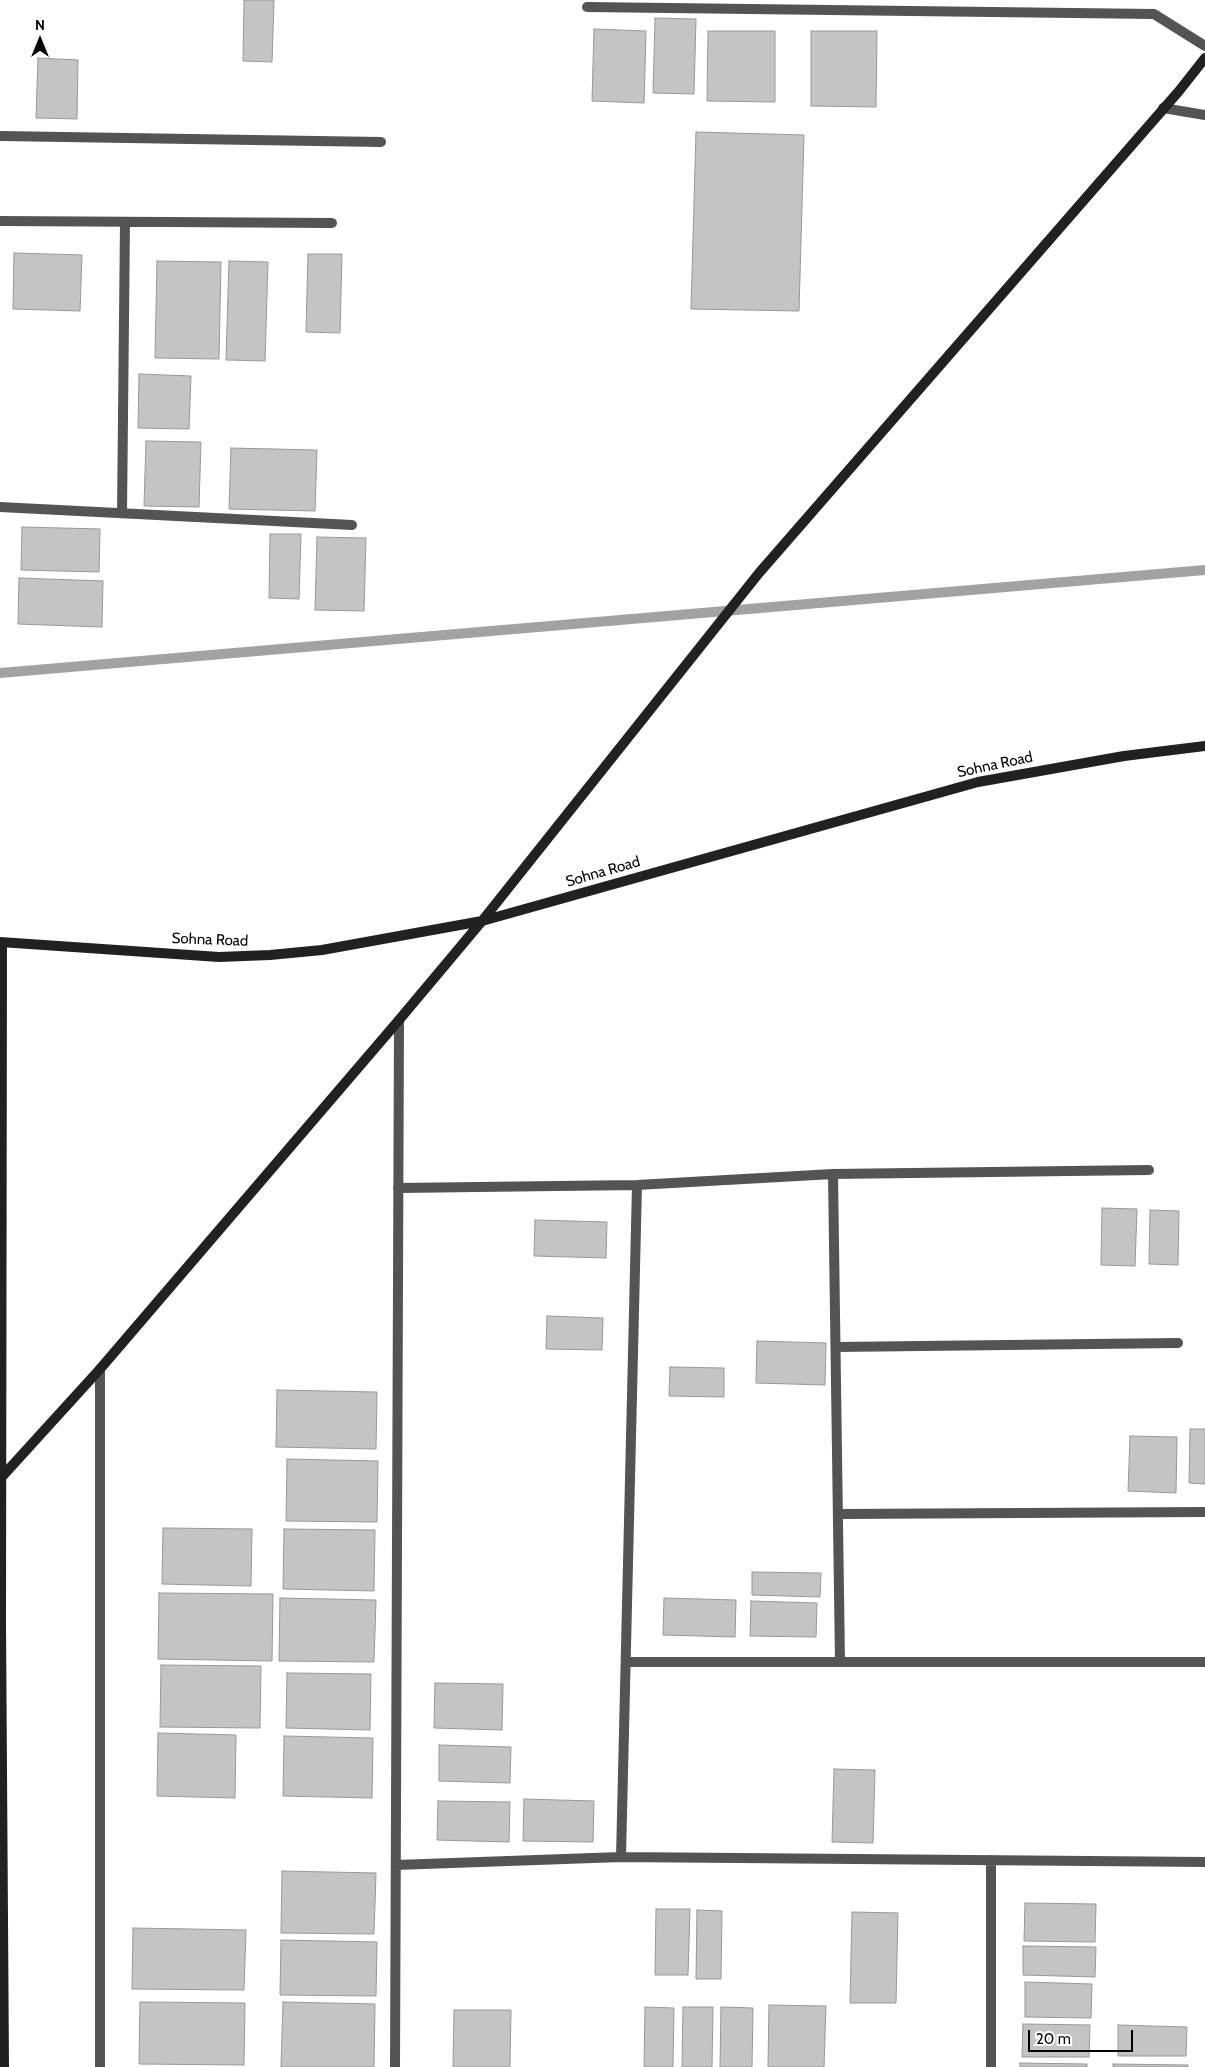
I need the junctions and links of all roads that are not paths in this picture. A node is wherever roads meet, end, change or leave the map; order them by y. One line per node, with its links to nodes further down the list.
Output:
1 (587, 7): 2 (street)
2 (1205, 46)
3 (1205, 58): 4 (street)
4 (1163, 108): 5 (street); 15 (street)
5 (1205, 115)
6 (0, 136): 7 (street)
7 (381, 142)
8 (0, 221): 9 (street)
9 (125, 222): 10 (street); 12 (street)
10 (332, 223)
11 (0, 507): 12 (street)
12 (122, 513): 13 (street)
13 (352, 526)
14 (1205, 746): 15 (street, Sohna Road)
15 (482, 921): 16 (street, Sohna Road); 17 (street)
16 (1, 942): 25 (street)
17 (399, 1020): 21 (street); 24 (street)
18 (1149, 1170): 19 (street)
19 (833, 1174): 20 (street); 23 (street)
20 (637, 1185): 21 (street); 28 (street)
21 (398, 1188): 34 (street)
22 (1178, 1343): 23 (street)
23 (836, 1347): 27 (street)
24 (100, 1370): 25 (street); 36 (street)
25 (1, 1478): 35 (street)
26 (1205, 1512): 27 (street)
27 (839, 1514): 29 (street)
28 (626, 1662): 29 (street); 31 (street)
29 (840, 1662): 30 (street)
30 (1205, 1662)
31 (621, 1857): 32 (street); 34 (street)
32 (991, 1860): 33 (street); 38 (street)
33 (1205, 1862)
34 (396, 1865): 37 (street)
35 (4, 2067)
36 (100, 2067)
37 (395, 2067)
38 (991, 2067)

